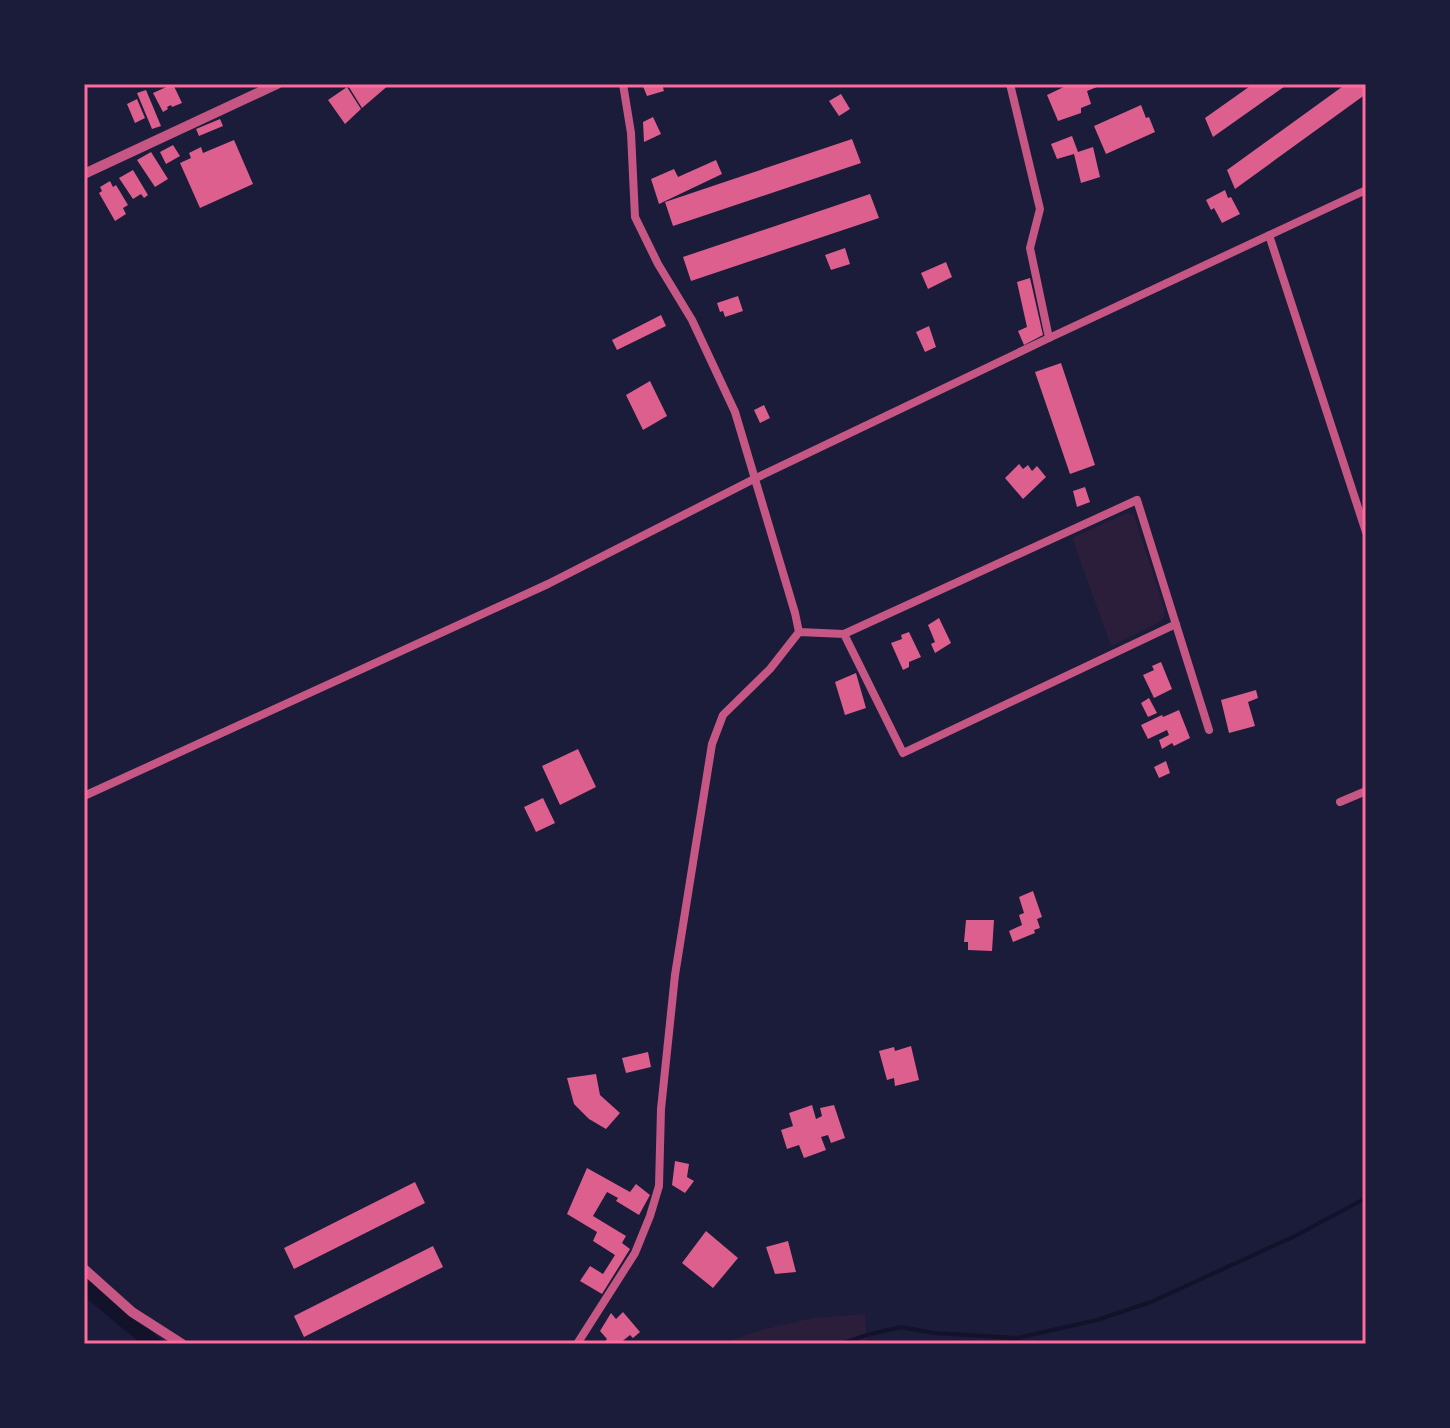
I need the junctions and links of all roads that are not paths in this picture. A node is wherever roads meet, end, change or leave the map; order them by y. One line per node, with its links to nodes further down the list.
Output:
1 (277, 84): 4 (street)
2 (623, 84): 8 (street)
3 (1010, 84): 7 (street)
4 (84, 174)
5 (1366, 190): 6 (street)
6 (1269, 235): 7 (street); 9 (street)
7 (1049, 338): 8 (street)
8 (754, 479): 11 (street); 15 (street)
9 (1366, 532)
10 (1176, 624): 12 (street); 12 (street); 13 (street)
11 (799, 632): 12 (street); 19 (street)
12 (844, 634)
13 (1209, 730)
14 (1366, 791): 16 (street)
15 (84, 796)
16 (1340, 802)
17 (84, 1269): 18 (street)
18 (182, 1344)
19 (577, 1344)

